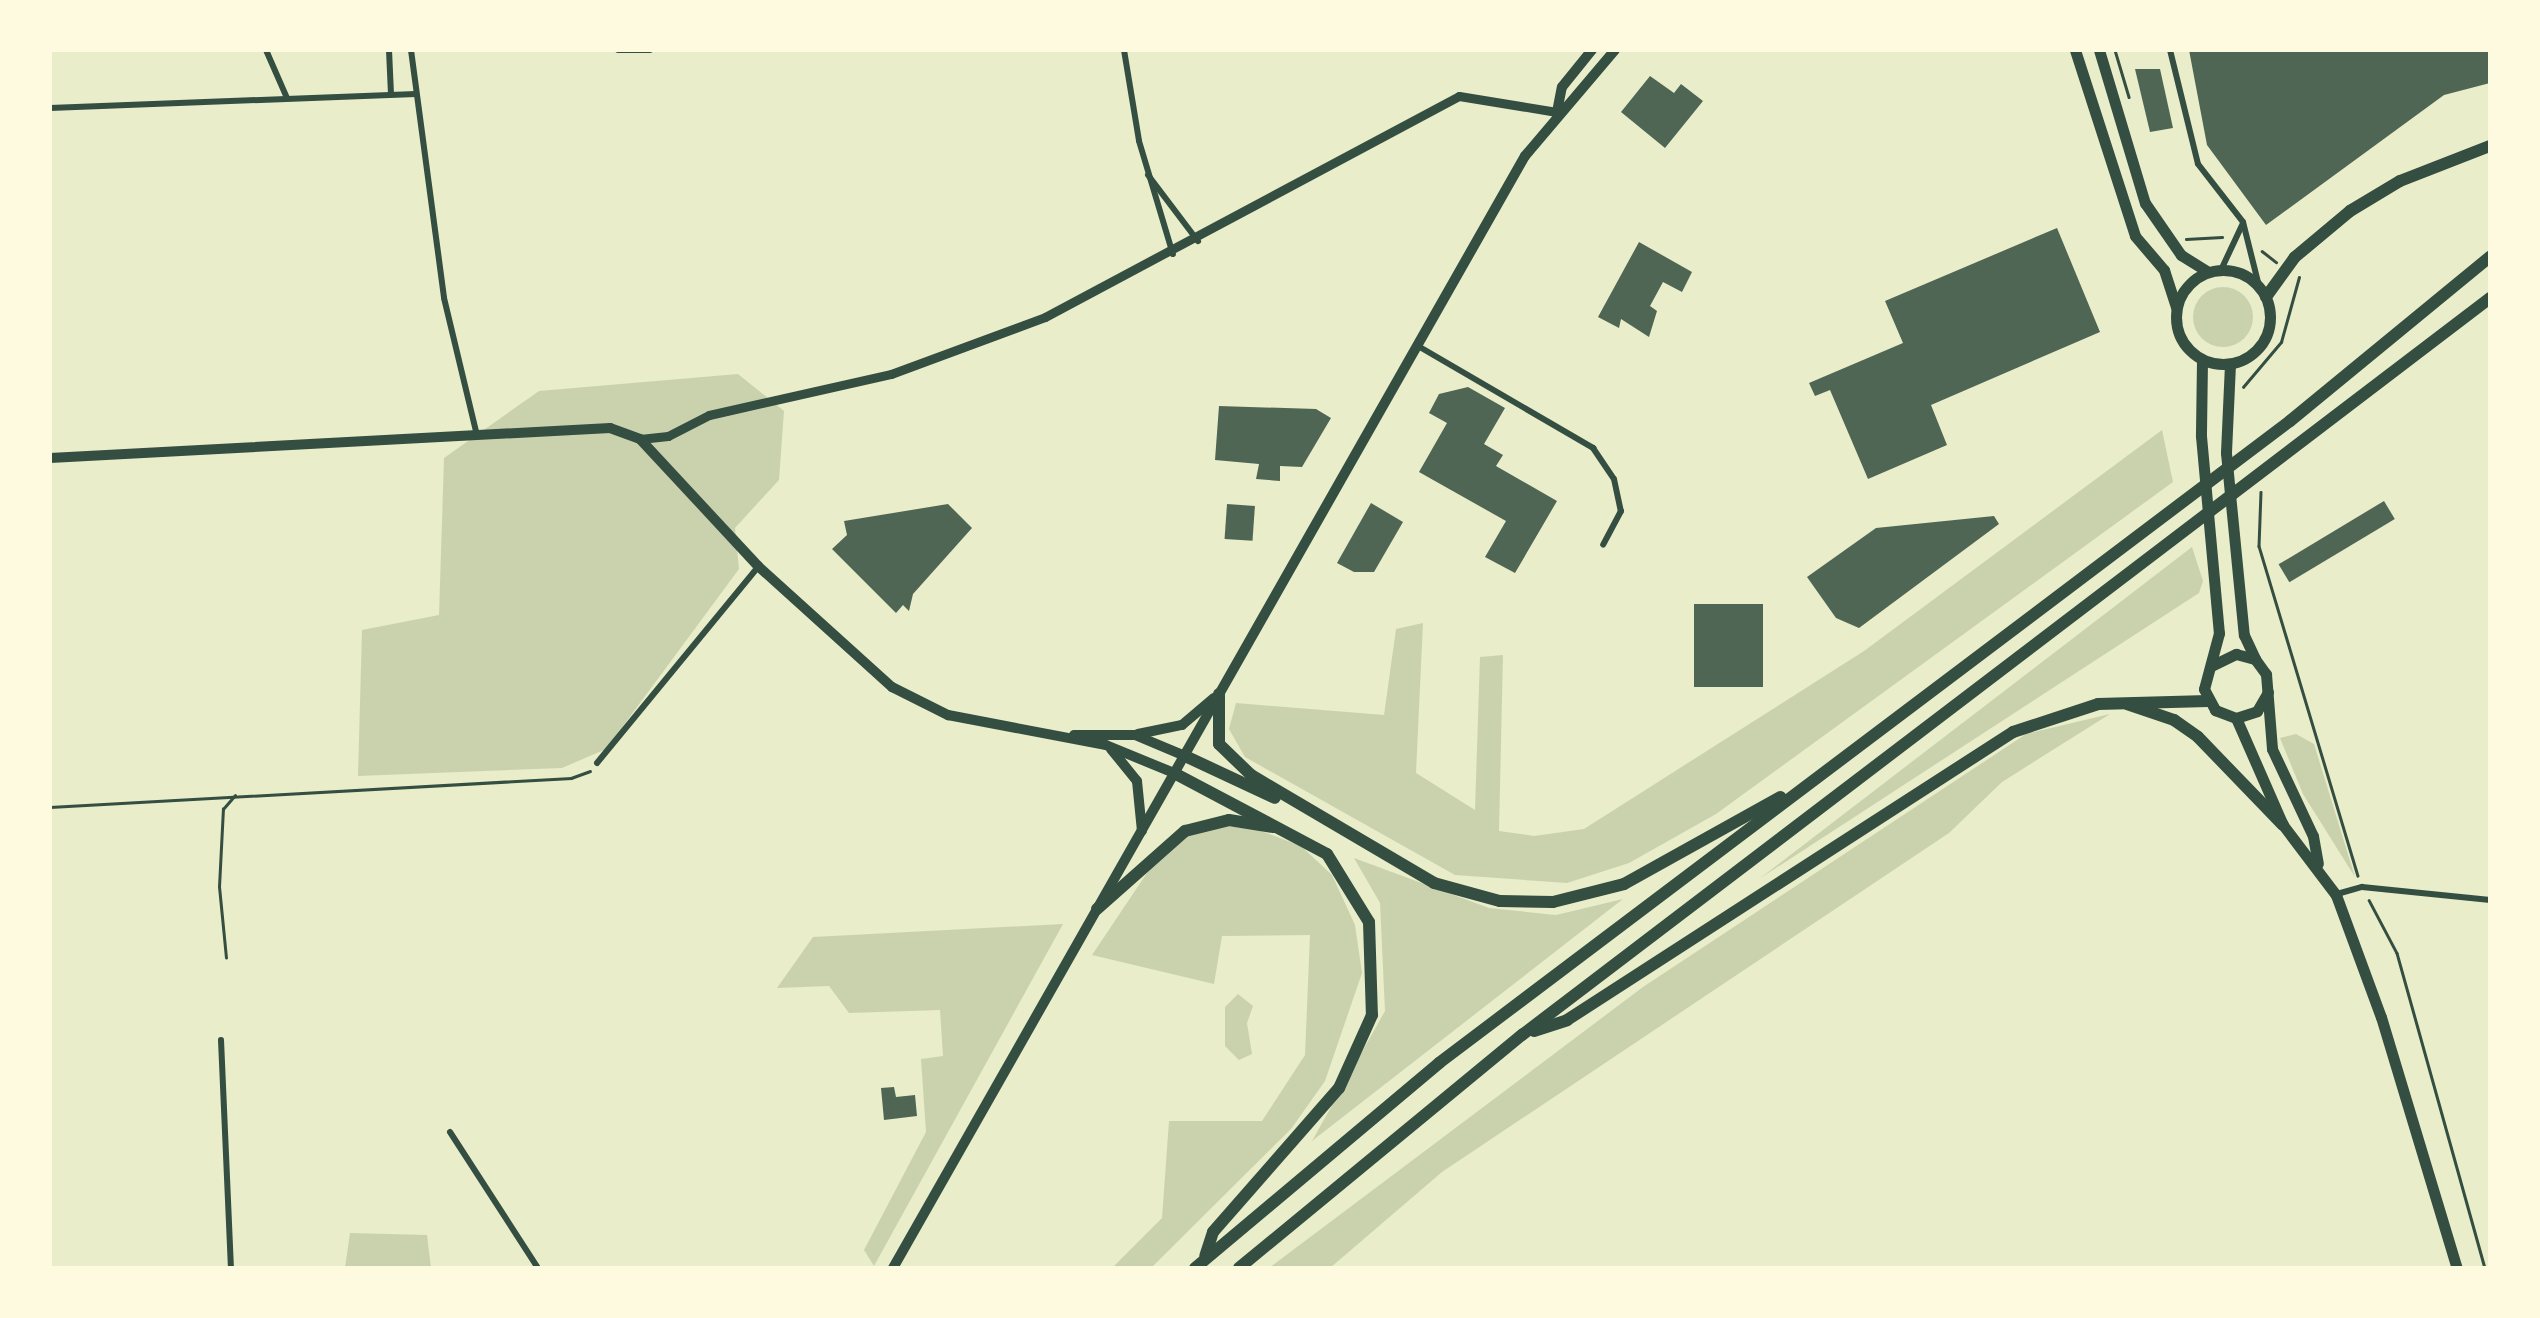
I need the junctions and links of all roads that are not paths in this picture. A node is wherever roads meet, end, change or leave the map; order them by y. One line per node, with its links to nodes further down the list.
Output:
1 (266, 50): 14 (street)
2 (389, 50): 12 (street)
3 (411, 50): 13 (street)
4 (618, 50): 5 (street)
5 (650, 50)
6 (1124, 50): 18 (street)
7 (1592, 50): 16 (main road)
8 (1614, 50): 16 (main road)
9 (2075, 50): 27 (main road)
10 (2100, 50): 24 (main road)
11 (2170, 50): 19 (street)
12 (390, 94): 13 (street); 14 (street)
13 (416, 94): 31 (street)
14 (287, 98): 15 (street)
15 (50, 108)
16 (1557, 112): 20 (street); 28 (main road)
17 (2486, 148): 25 (highway)
18 (1148, 174): 20 (street); 21 (street)
19 (2243, 222): 23 (street); 25 (street)
20 (1198, 241): 21 (street)
21 (1174, 254): 32 (street)
22 (2490, 257): 49 (highway)
23 (2221, 270): 24 (main road); 25 (main road)
24 (2208, 272): 27 (main road)
25 (2262, 292): 30 (main road)
26 (2490, 298): 58 (highway)
27 (2176, 308): 29 (main road)
28 (1417, 346): 34 (street); 39 (main road)
29 (2202, 360): 30 (main road); 37 (main road)
30 (2230, 364): 36 (main road)
31 (477, 434): 32 (main road); 33 (main road)
32 (640, 439): 35 (main road)
33 (50, 458)
34 (1603, 545)
35 (758, 566): 44 (main road); 47 (street)
36 (2255, 659): 37 (main road); 38 (main road)
37 (2211, 666): 41 (main road)
38 (2268, 692): 42 (main road); 54 (main road)
39 (1219, 694): 43 (main road); 46 (main road); 50 (highway)
40 (2120, 701): 41 (highway); 51 (highway); 58 (highway)
41 (2208, 701): 42 (main road)
42 (2236, 718): 51 (main road)
43 (1135, 735): 44 (main road); 46 (main road)
44 (1058, 737): 45 (main road)
45 (1106, 745): 48 (main road); 53 (main road)
46 (1185, 756): 48 (main road); 50 (highway)
47 (597, 763)
48 (1174, 773): 52 (highway); 53 (main road)
49 (1795, 792): 50 (highway); 61 (highway)
50 (1327, 822)
51 (2283, 825): 54 (main road)
52 (1285, 829): 57 (highway); 61 (highway)
53 (1142, 834): 57 (main road)
54 (2318, 864): 55 (main road)
55 (2336, 895): 56 (street); 66 (main road)
56 (2490, 900)
57 (1096, 909): 64 (main road)
58 (1522, 1035): 65 (highway)
59 (221, 1040): 62 (street)
60 (450, 1132): 63 (street)
61 (1199, 1264)
62 (231, 1268)
63 (538, 1268)
64 (893, 1268)
65 (1239, 1268)
66 (2457, 1268)

